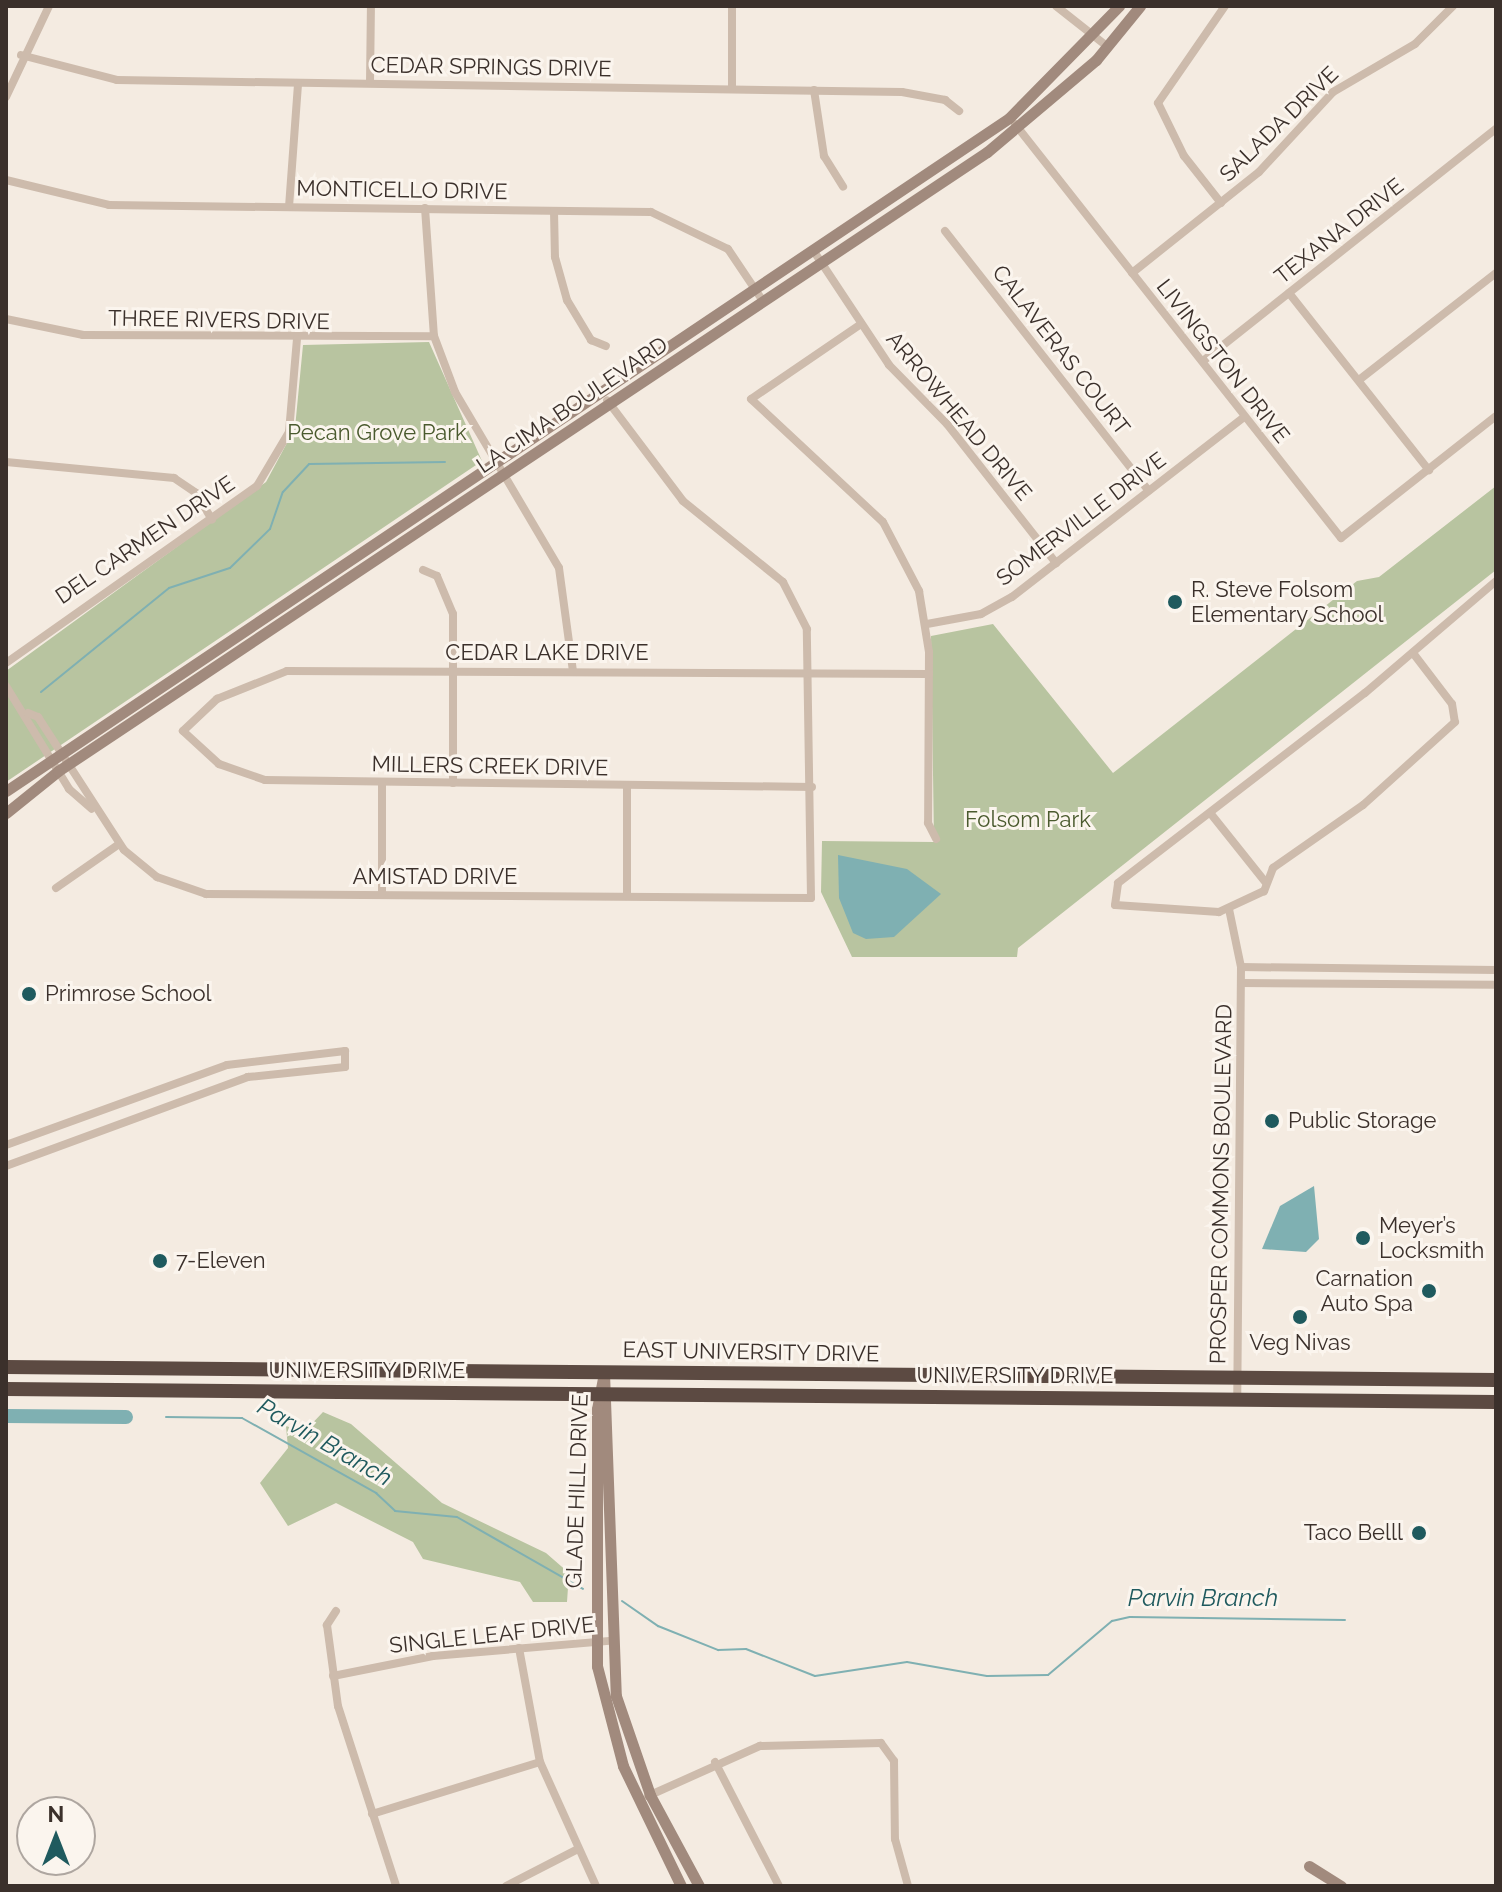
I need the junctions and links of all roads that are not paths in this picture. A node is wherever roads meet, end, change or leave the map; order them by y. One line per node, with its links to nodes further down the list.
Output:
1 (49, 6): 11 (street)
2 (371, 6): 12 (street)
3 (732, 6): 14 (street)
4 (1056, 6): 9 (street)
5 (1119, 6): 9 (street, LA CIMA BOULEVARD)
6 (1140, 6): 10 (street, LA CIMA BOULEVARD)
7 (1225, 6): 23 (street)
8 (1453, 6): 23 (street, SALADA DRIVE)
9 (1095, 35): 10 (street); 18 (street, LA CIMA BOULEVARD)
10 (1108, 47): 19 (street, LA CIMA BOULEVARD)
11 (21, 55): 13 (street, CEDAR SPRINGS DRIVE); 16 (street)
12 (370, 83): 13 (street, CEDAR SPRINGS DRIVE); 14 (street, CEDAR SPRINGS DRIVE)
13 (298, 84): 24 (street)
14 (732, 88): 15 (street, CEDAR SPRINGS DRIVE)
15 (814, 90): 17 (street, CEDAR SPRINGS DRIVE); 22 (street)
16 (6, 97)
17 (959, 111)
18 (1009, 118): 19 (street, LIVINGSTON DRIVE); 28 (street, LA CIMA BOULEVARD)
19 (1019, 129): 29 (street, LA CIMA BOULEVARD); 30 (street, LIVINGSTON DRIVE)
20 (1496, 129): 33 (street, TEXANA DRIVE)
21 (6, 180): 24 (street, MONTICELLO DRIVE)
22 (843, 186)
23 (1221, 203): 30 (street, SALADA DRIVE)
24 (289, 207): 25 (street, MONTICELLO DRIVE)
25 (425, 208): 26 (street, MONTICELLO DRIVE); 37 (street)
26 (554, 211): 32 (street, MONTICELLO DRIVE); 39 (street)
27 (945, 231): 50 (street, CALAVERAS COURT)
28 (813, 250): 29 (street, ARROWHEAD DRIVE); 32 (street, LA CIMA BOULEVARD)
29 (822, 262): 34 (street, LA CIMA BOULEVARD); 36 (street, ARROWHEAD DRIVE)
30 (1132, 273): 40 (street, LIVINGSTON DRIVE)
31 (1496, 273): 41 (street)
32 (756, 287): 34 (street, MONTICELLO DRIVE); 42 (street, LA CIMA BOULEVARD)
33 (1289, 293): 40 (street, TEXANA DRIVE); 41 (street)
34 (763, 301): 43 (street, LA CIMA BOULEVARD)
35 (6, 319): 38 (street, THREE RIVERS DRIVE)
36 (861, 324): 52 (street, ARROWHEAD DRIVE); 55 (street)
37 (434, 336): 38 (street, THREE RIVERS DRIVE); 46 (street)
38 (297, 339): 51 (street, DEL CARMEN DRIVE)
39 (606, 346)
40 (1203, 361): 45 (street, LIVINGSTON DRIVE)
41 (1359, 380): 48 (street)
42 (601, 389): 43 (street); 46 (street, LA CIMA BOULEVARD)
43 (609, 404): 49 (street, LA CIMA BOULEVARD); 60 (street)
44 (1496, 416): 48 (street)
45 (1244, 417): 48 (street, LIVINGSTON DRIVE); 50 (street, SOMERVILLE DRIVE)
46 (496, 460): 49 (street); 64 (street, LA CIMA BOULEVARD)
47 (6, 462): 51 (street)
48 (1429, 470)
49 (506, 473): 59 (street); 65 (street, LA CIMA BOULEVARD)
50 (1149, 491): 52 (street, SOMERVILLE DRIVE)
51 (212, 520): 57 (street, DEL CARMEN DRIVE)
52 (1056, 563): 55 (street, SOMERVILLE DRIVE)
53 (423, 570): 58 (street)
54 (1496, 581): 56 (street)
55 (927, 624): 61 (street)
56 (1413, 653): 74 (street); 77 (street)
57 (6, 663)
58 (454, 671): 59 (street, CEDAR LAKE DRIVE); 63 (street, CEDAR LAKE DRIVE); 68 (street)
59 (573, 671): 60 (street, CEDAR LAKE DRIVE)
60 (813, 674): 61 (street, CEDAR LAKE DRIVE); 70 (street)
61 (929, 674): 75 (street)
62 (6, 686): 64 (street, AMISTAD DRIVE)
63 (183, 731): 67 (street, MILLERS CREEK DRIVE)
64 (55, 754): 65 (street, AMISTAD DRIVE); 66 (street, AMISTAD DRIVE); 71 (street, LA CIMA BOULEVARD)
65 (69, 763): 66 (street, LA CIMA BOULEVARD); 72 (street, AMISTAD DRIVE)
66 (58, 771): 72 (street, AMISTAD DRIVE); 73 (street, LA CIMA BOULEVARD)
67 (382, 783): 68 (street, MILLERS CREEK DRIVE); 79 (street)
68 (453, 783): 69 (street, MILLERS CREEK DRIVE)
69 (627, 786): 70 (street, MILLERS CREEK DRIVE); 80 (street)
70 (812, 787): 80 (street, AMISTAD DRIVE)
71 (6, 791)
72 (92, 809): 76 (street, AMISTAD DRIVE)
73 (6, 813)
74 (1211, 814): 77 (street); 81 (street)
75 (936, 839)
76 (119, 844): 78 (street); 79 (street, AMISTAD DRIVE)
77 (1266, 883): 81 (street)
78 (56, 888)
79 (382, 894): 80 (street, AMISTAD DRIVE)
80 (627, 896)
81 (1229, 909): 82 (street, PROSPER COMMONS BOULEVARD)
82 (1241, 967): 83 (street); 84 (street, PROSPER COMMONS BOULEVARD)
83 (1496, 970)
84 (1241, 983): 85 (street); 90 (street, PROSPER COMMONS BOULEVARD)
85 (1496, 985)
86 (6, 1145): 87 (street)
87 (6, 1166)
88 (6, 1367): 89 (highway, EAST UNIVERSITY DRIVE)
89 (604, 1373): 90 (highway, EAST UNIVERSITY DRIVE); 93 (street, GLADE HILL DRIVE)
90 (1237, 1379): 91 (highway, EAST UNIVERSITY DRIVE); 94 (street, PROSPER COMMONS BOULEVARD)
91 (1496, 1380)
92 (6, 1389): 93 (highway, UNIVERSITY DRIVE)
93 (604, 1394): 94 (highway, UNIVERSITY DRIVE); 97 (street, GLADE HILL DRIVE); 98 (street, GLADE HILL DRIVE)
94 (1237, 1400): 95 (highway, UNIVERSITY DRIVE)
95 (1496, 1402)
96 (336, 1611): 100 (street)
97 (595, 1641): 98 (street, SINGLE LEAF DRIVE); 99 (street, SINGLE LEAF DRIVE); 104 (street, GLADE HILL DRIVE)
98 (609, 1641): 103 (street, GLADE HILL DRIVE)
99 (519, 1648): 100 (street, SINGLE LEAF DRIVE); 101 (street)
100 (333, 1676): 105 (street)
101 (540, 1762): 105 (street); 106 (street)
102 (715, 1762): 103 (street); 113 (street); 114 (street)
103 (650, 1795): 104 (street); 112 (street, GLADE HILL DRIVE)
104 (637, 1802): 111 (street, GLADE HILL DRIVE)
105 (372, 1814): 108 (street)
106 (576, 1850): 109 (street); 110 (street)
107 (1309, 1866): 115 (street)
108 (396, 1886)
109 (506, 1886)
110 (596, 1886)
111 (681, 1886)
112 (699, 1886)
113 (779, 1886)
114 (908, 1886)
115 (1341, 1886)

